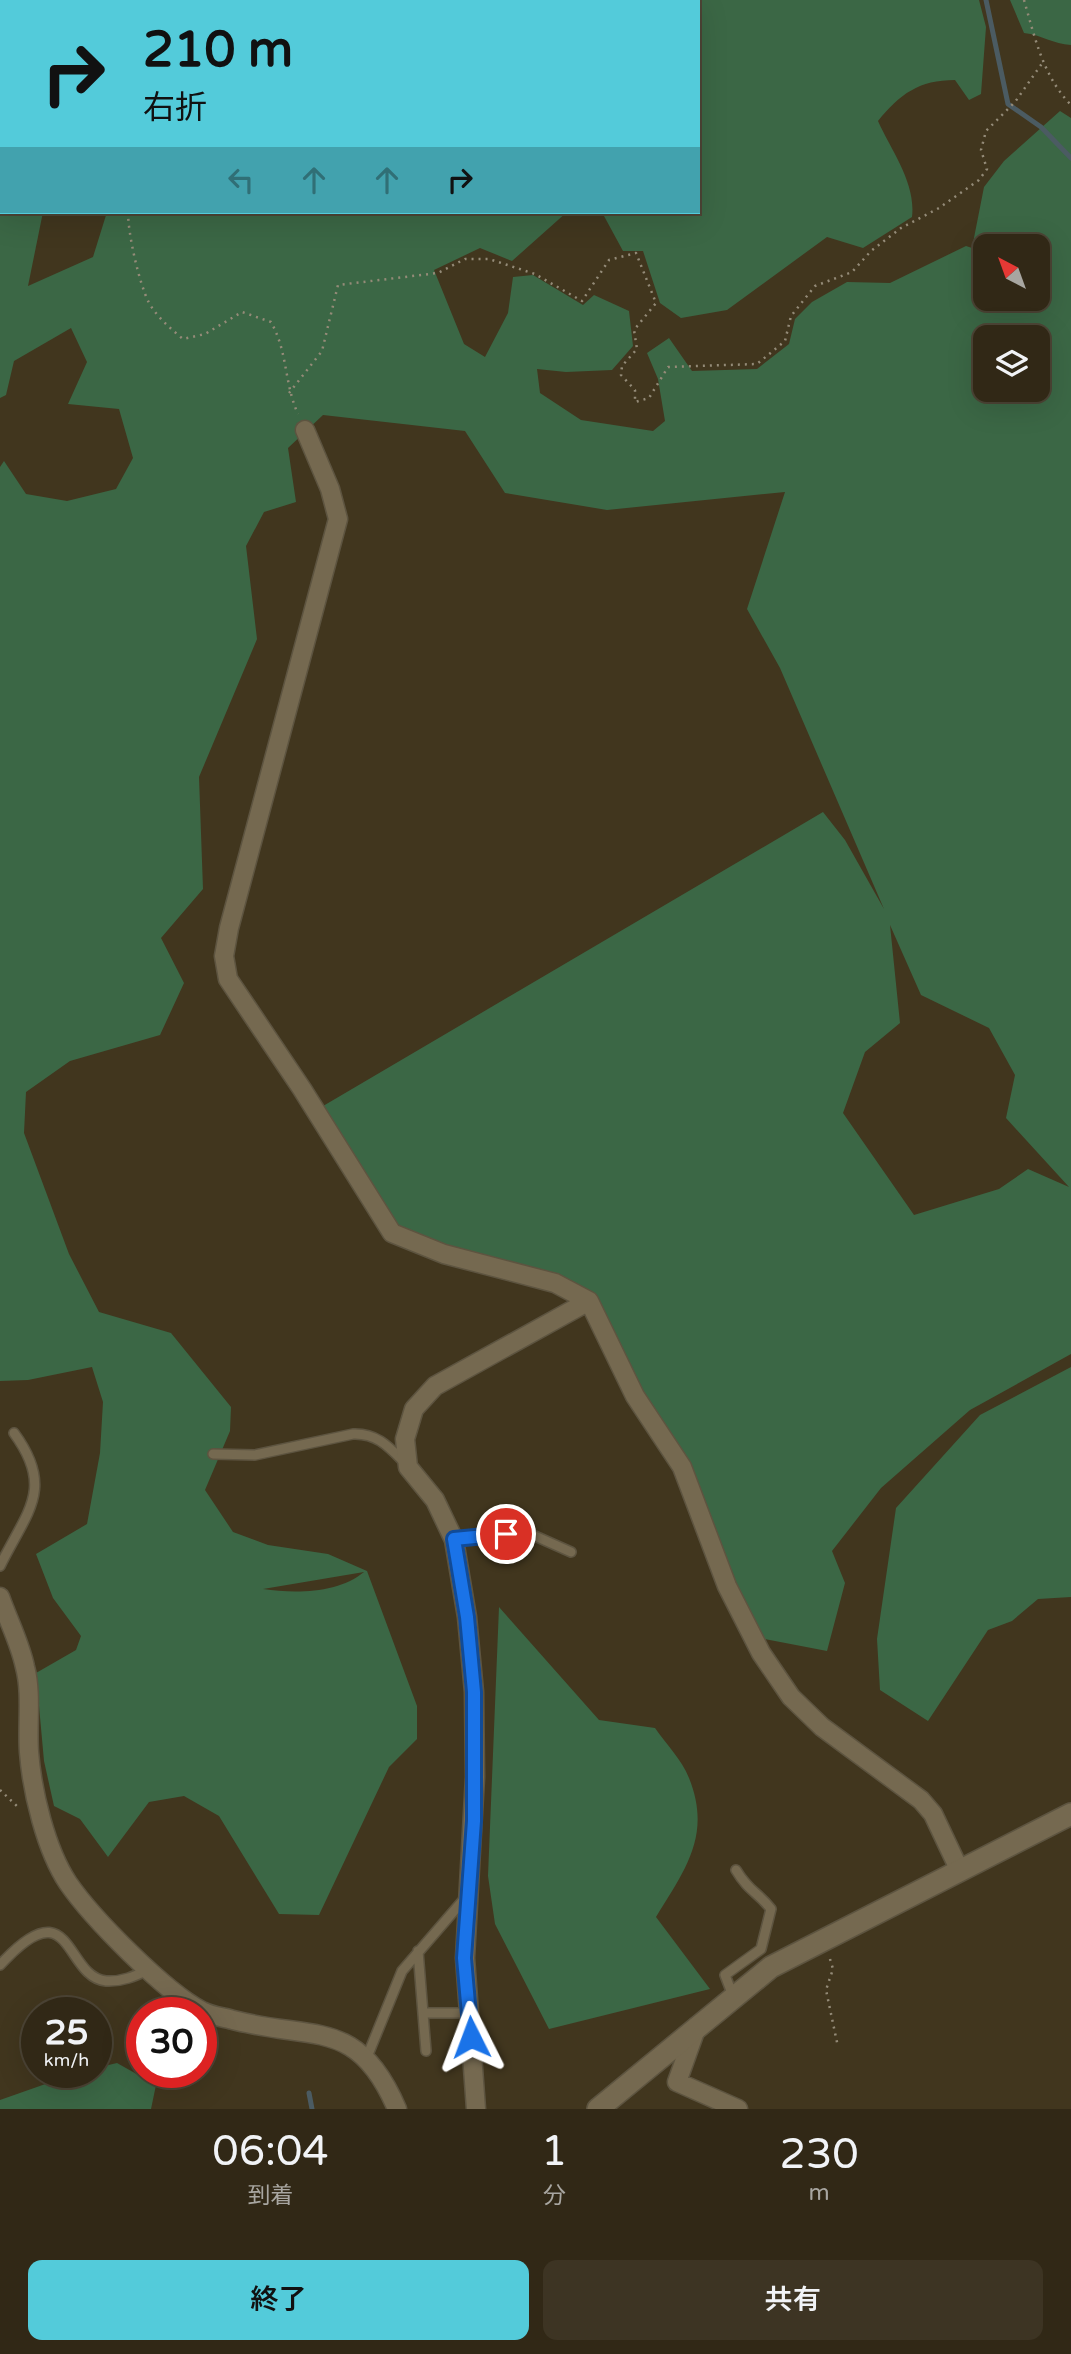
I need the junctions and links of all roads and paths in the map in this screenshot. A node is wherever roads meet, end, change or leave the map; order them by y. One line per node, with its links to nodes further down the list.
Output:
1 (1024, 0): 2 (path)
2 (1043, 62): 3 (path); 5 (path)
3 (1071, 105)
4 (128, 214): 5 (path)
5 (289, 393): 6 (path)
6 (305, 430): 7 (street)
7 (589, 1301): 10 (street); 16 (street)
8 (13, 1433): 13 (lane)
9 (213, 1454): 10 (lane)
10 (408, 1467): 11 (street)
11 (454, 1539): 12 (lane); 18 (street)
12 (571, 1552)
13 (0, 1566)
14 (0, 1597): 22 (street)
15 (1071, 1814): 16 (street)
16 (959, 1869): 19 (street)
17 (736, 1870): 23 (lane)
18 (468, 1895): 20 (lane); 25 (street)
19 (819, 1940): 23 (street); 27 (path)
20 (418, 1951): 24 (lane); 29 (lane)
21 (0, 1965): 22 (lane)
22 (150, 1969): 29 (street)
23 (733, 1996): 26 (street)
24 (423, 2013): 25 (lane); 28 (lane)
25 (470, 2013): 31 (street)
26 (697, 2026): 32 (street); 33 (street)
27 (838, 2047)
28 (426, 2051)
29 (367, 2057): 30 (street)
30 (397, 2109)
31 (476, 2109)
32 (598, 2109)
33 (737, 2109)

